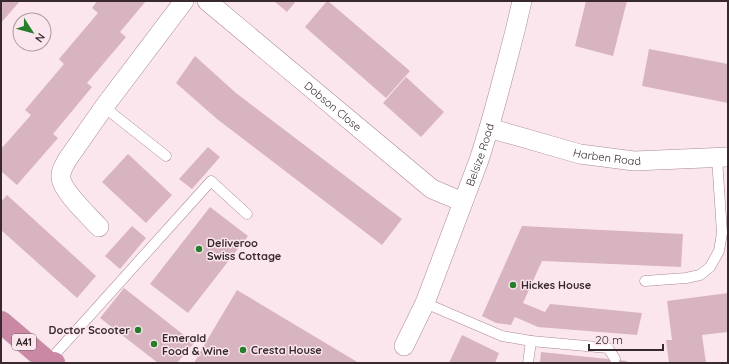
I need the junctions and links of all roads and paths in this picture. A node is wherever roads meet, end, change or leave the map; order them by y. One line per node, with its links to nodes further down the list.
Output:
1 (184, 1): 4 (street)
2 (207, 1): 8 (street, Dobson Close)
3 (522, 1): 5 (street, Belsize Road)
4 (104, 106): 6 (lane); 10 (street)
5 (489, 128): 7 (street, Harben Road); 8 (street, Belsize Road)
6 (166, 156)
7 (723, 158): 11 (lane)
8 (463, 202): 13 (street, Belsize Road)
9 (247, 214): 18 (lane)
10 (99, 227)
11 (725, 234): 12 (lane)
12 (645, 281)
13 (425, 303): 15 (lane); 16 (street, Belsize Road)
14 (1, 322): 18 (highway, A41)
15 (531, 341): 17 (lane); 19 (lane)
16 (404, 346)
17 (615, 360)
18 (50, 363)
19 (528, 363)

